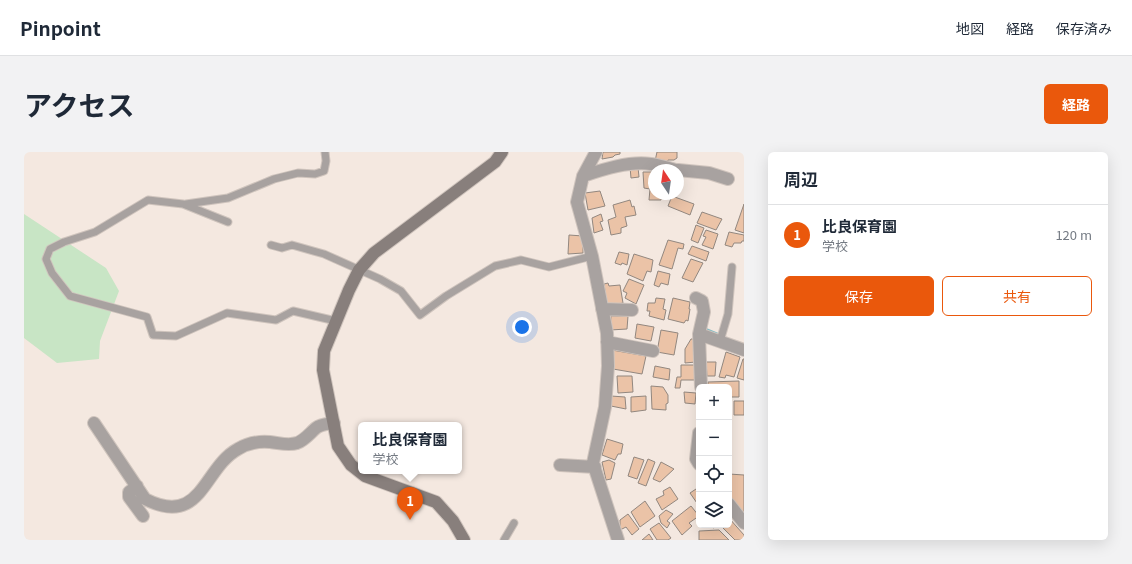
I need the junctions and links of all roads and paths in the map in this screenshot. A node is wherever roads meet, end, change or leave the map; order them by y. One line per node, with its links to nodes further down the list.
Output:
1 (325, 152): 8 (lane)
2 (502, 152): 13 (street)
3 (596, 152): 6 (street)
4 (648, 164): 6 (street)
5 (684, 171): 7 (street)
6 (584, 176): 11 (street)
7 (728, 180)
8 (183, 204): 9 (lane); 17 (lane)
9 (228, 222)
10 (271, 245): 13 (lane)
11 (592, 256): 13 (lane); 15 (street)
12 (732, 267): 19 (lane)
13 (360, 270): 17 (street)
14 (696, 298): 18 (street)
15 (602, 309): 16 (street); 20 (street)
16 (632, 310)
17 (336, 321): 25 (street)
18 (699, 334): 19 (street); 23 (street)
19 (720, 341): 21 (street)
20 (608, 342): 22 (street); 27 (street)
21 (744, 350)
22 (653, 351)
23 (701, 384)
24 (94, 423): 30 (street)
25 (334, 423): 28 (street); 30 (street)
26 (560, 465): 27 (street)
27 (595, 467): 37 (street)
28 (358, 470)
29 (362, 474): 35 (street)
30 (137, 486): 32 (street)
31 (732, 508): 34 (street)
32 (144, 516)
33 (514, 523): 36 (lane)
34 (744, 524)
35 (464, 540)
36 (504, 540)
37 (618, 540)

